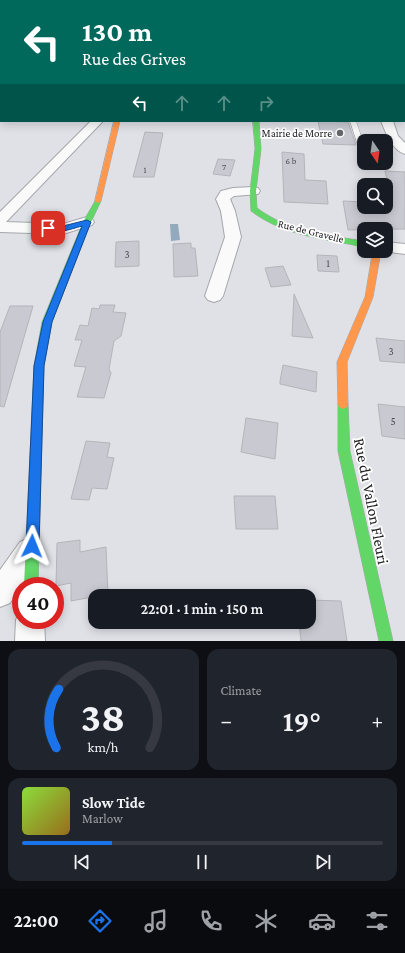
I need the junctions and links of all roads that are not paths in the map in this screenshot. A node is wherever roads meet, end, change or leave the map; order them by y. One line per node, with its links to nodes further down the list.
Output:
1 (96, 122): 9 (street)
2 (117, 122): 10 (street)
3 (256, 122): 8 (street, Rue de Gravelle)
4 (353, 122): 6 (lane)
5 (387, 122): 7 (street)
6 (357, 134)
7 (405, 150)
8 (253, 191): 12 (street, Rue de Gravelle); 16 (street)
9 (0, 220)
10 (87, 222): 11 (street); 17 (street)
11 (0, 227)
12 (357, 243)
13 (393, 248): 14 (street)
14 (405, 249)
15 (376, 258): 22 (street, Rue du Vallon Fleuri)
16 (214, 296)
17 (32, 546): 18 (street); 19 (street)
18 (31, 577)
19 (0, 593)
20 (30, 629): 21 (street)
21 (30, 641)
22 (386, 641)

